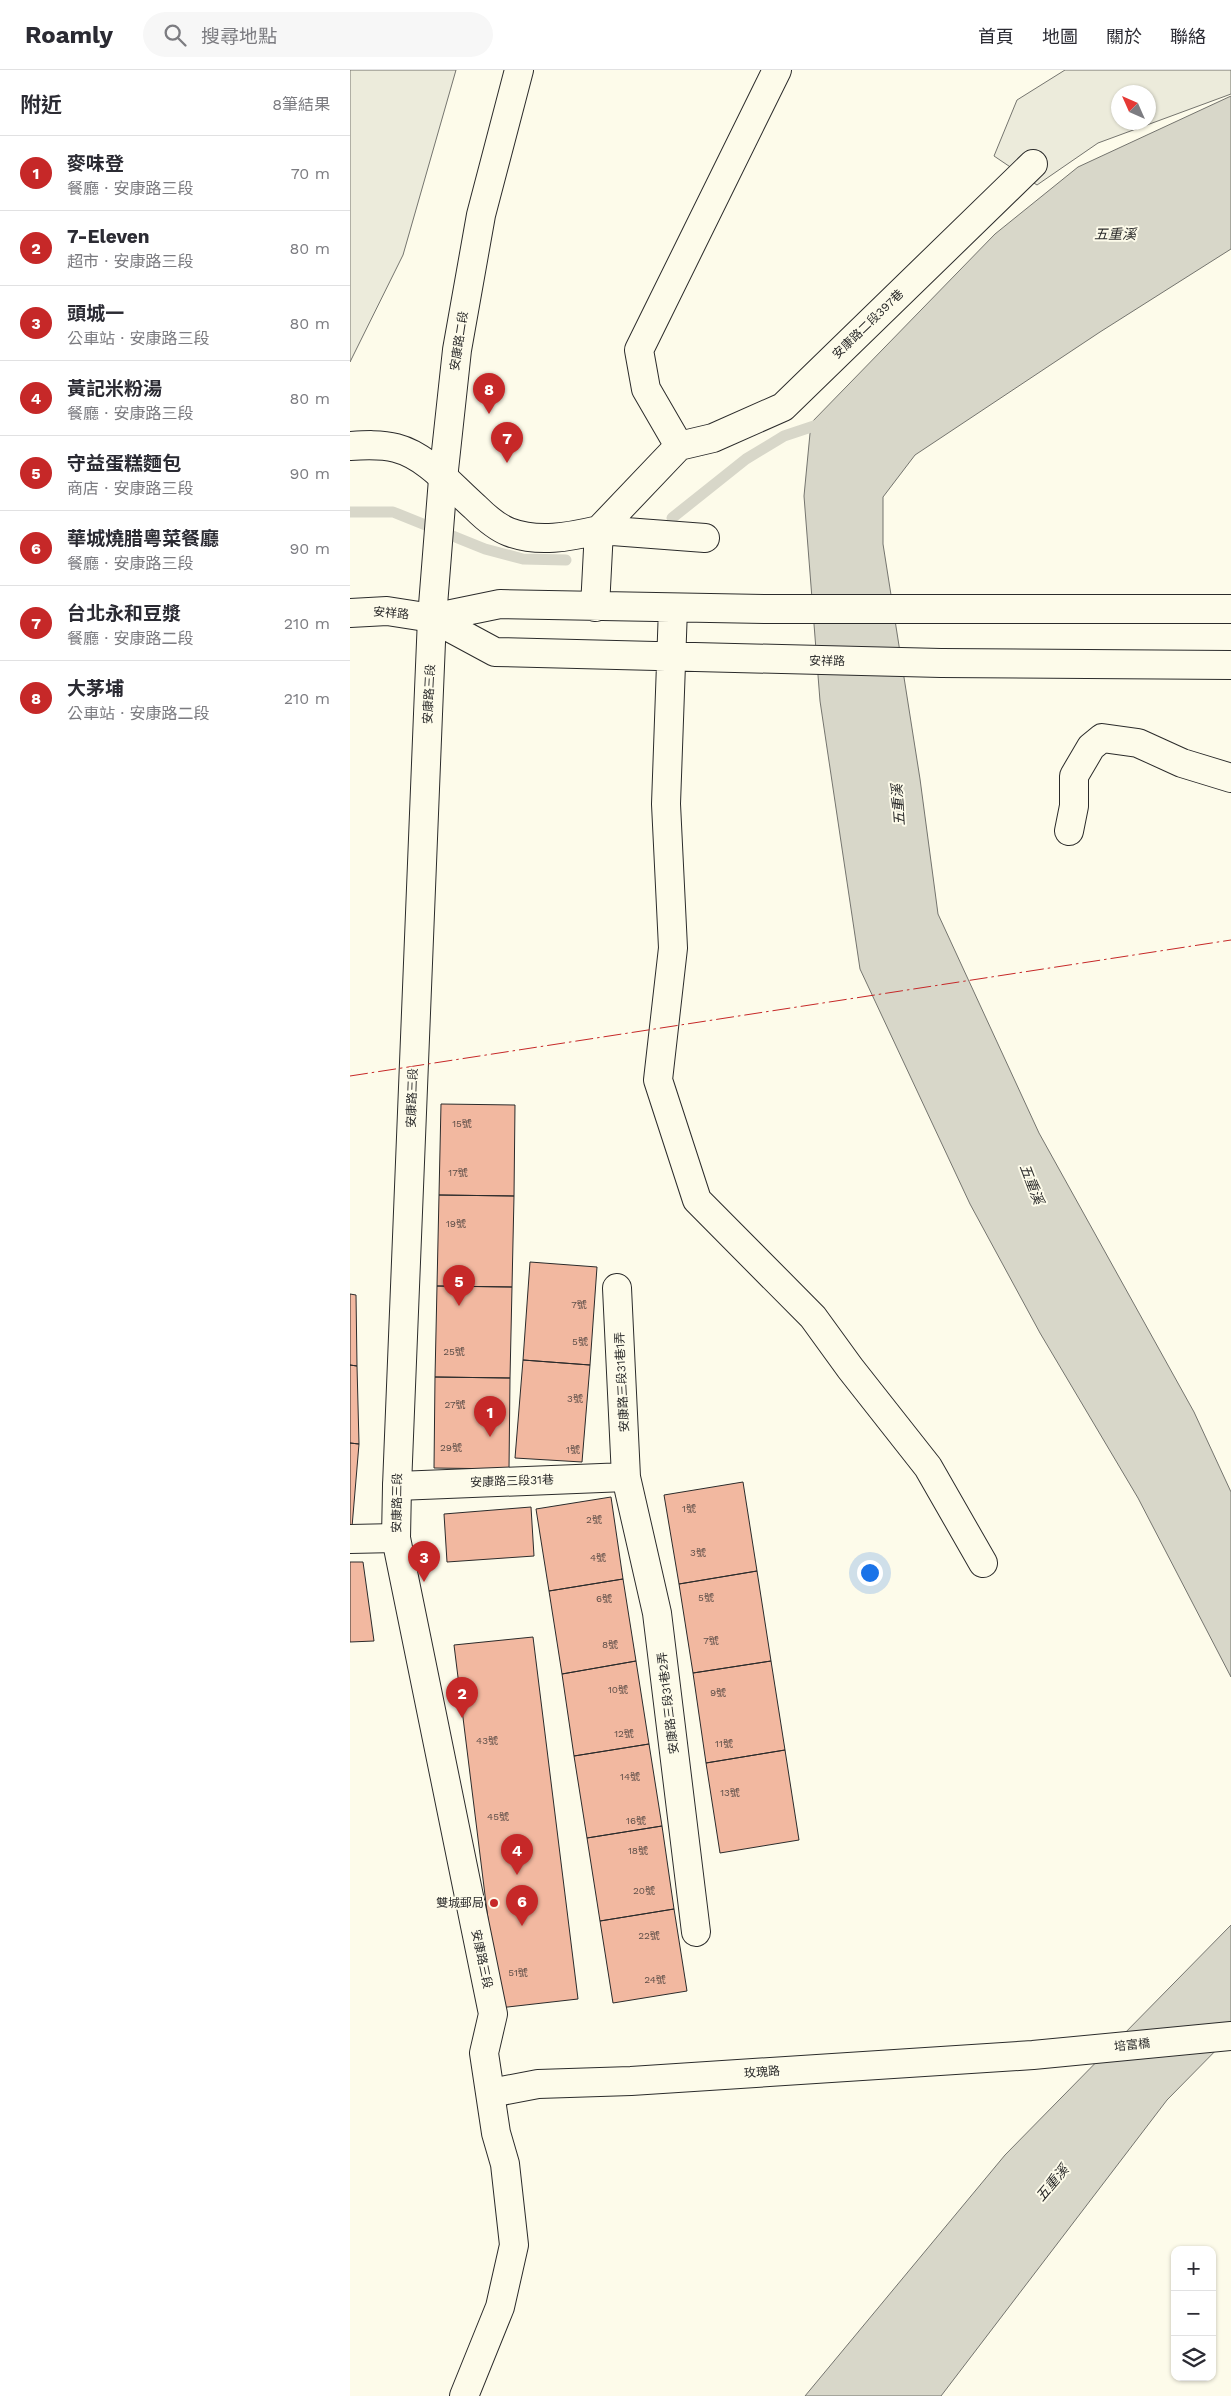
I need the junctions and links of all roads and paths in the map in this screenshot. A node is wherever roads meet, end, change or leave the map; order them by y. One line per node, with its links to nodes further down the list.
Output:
1 (519, 70): 6 (street, 安康路二段)
2 (777, 70): 5 (street)
3 (1033, 164): 5 (street, 安康路二段397巷)
4 (350, 446): 6 (street)
5 (679, 446): 7 (street)
6 (443, 478): 7 (street); 13 (street, 安康路二段)
7 (599, 530): 8 (street); 9 (street)
8 (705, 538)
9 (595, 607): 10 (street, 安祥路); 13 (street, 安祥路)
10 (673, 608): 11 (street, 安祥路); 14 (street)
11 (1231, 609)
12 (350, 613): 13 (street, 安祥路)
13 (432, 618): 14 (street, 安祥路); 20 (street, 安康路三段)
14 (671, 656): 15 (street, 安祥路); 23 (street)
15 (1231, 666)
16 (1231, 778): 17 (street)
17 (1069, 831)
18 (617, 1288): 19 (street, 安康路三段31巷1弄)
19 (626, 1477): 20 (street, 安康路三段31巷); 24 (street, 安康路三段31巷2弄)
20 (397, 1486): 21 (street, 安康路三段)
21 (396, 1538): 22 (street); 27 (street, 安康路三段)
22 (350, 1539)
23 (983, 1563)
24 (696, 1932)
25 (1231, 2036): 26 (street, 培富橋)
26 (1033, 2055): 27 (street, 玫瑰路)
27 (491, 2093): 28 (street, 安康路三段)
28 (464, 2396)

